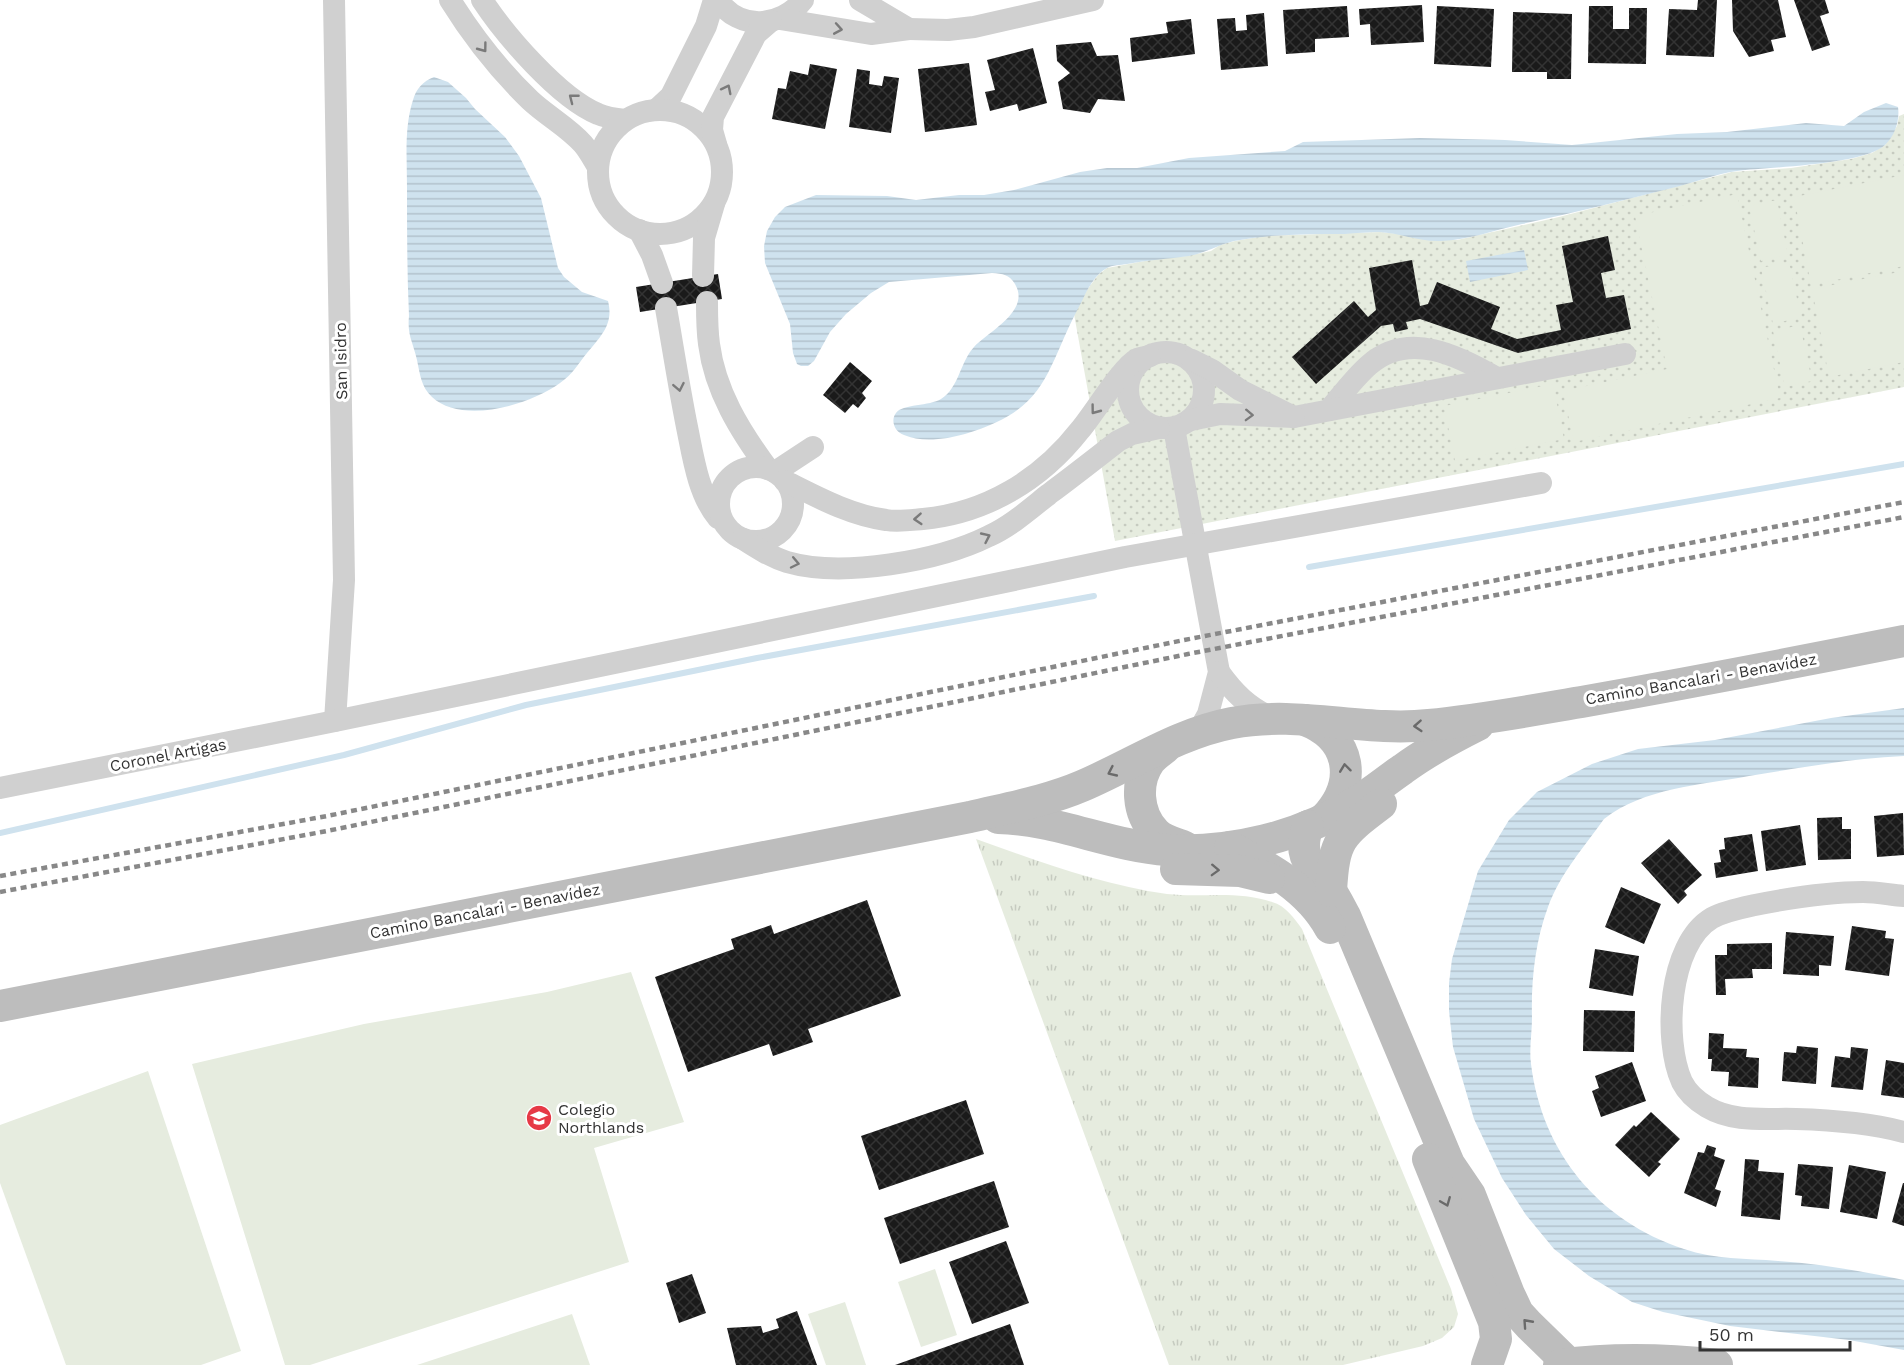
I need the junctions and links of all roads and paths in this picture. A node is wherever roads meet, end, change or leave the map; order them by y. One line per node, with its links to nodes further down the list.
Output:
1 (334, 0): 38 (street, San Isidro)
2 (450, 0): 13 (street, one-way to 13)
3 (482, 0): 11 (street, one-way to 3)
4 (716, 0): 8 (street); 10 (street)
5 (803, 0): 8 (street)
6 (860, 0): 9 (street)
7 (1093, 0): 9 (street)
8 (776, 20): 9 (street, one-way to 9); 12 (street, one-way to 8)
9 (909, 28)
10 (656, 110): 11 (street); 12 (street)
11 (625, 120): 13 (street)
12 (716, 144): 14 (street)
13 (598, 167): 15 (street)
14 (715, 202): 15 (street); 16 (street)
15 (639, 230): 17 (street)
16 (703, 276)
17 (662, 283)
18 (707, 302): 20 (street)
19 (666, 308): 21 (street)
20 (709, 344): 21 (street); 30 (street)
21 (673, 351): 32 (street, one-way to 32)
22 (1625, 354): 25 (street)
23 (1150, 356): 24 (street); 28 (street); 30 (street, one-way to 30)
24 (1186, 357): 27 (street); 28 (street)
25 (1497, 378): 26 (street); 26 (street)
26 (1329, 410): 27 (street)
27 (1294, 417): 28 (street, one-way to 27)
28 (1175, 426): 32 (street, one-way to 28); 33 (street)
29 (813, 447): 30 (street)
30 (776, 474): 32 (street); 32 (street)
31 (1541, 483): 33 (street, Coronel Artigas)
32 (735, 533)
33 (1196, 545): 35 (street); 38 (street, Coronel Artigas)
34 (1904, 640): 36 (main road, Camino Bancalari - Benavídez)
35 (1219, 672): 37 (street); 39 (street)
36 (1497, 716): 37 (main road, Camino Bancalari - Benavídez, one-way to 37); 41 (main road, Camino Bancalari - Benavídez)
37 (1286, 718): 39 (main road, Camino Bancalari - Benavídez); 44 (main road, one-way to 37)
38 (336, 721): 42 (street, Coronel Artigas)
39 (1198, 732): 40 (main road, Camino Bancalari - Benavídez)
40 (1165, 747): 43 (main road, Camino Bancalari - Benavídez, one-way to 43); 47 (main road)
41 (1437, 747): 44 (main road, Camino Bancalari - Benavídez); 49 (main road)
42 (0, 788)
43 (970, 817): 45 (main road, Camino Bancalari - Benavídez); 51 (main road, Camino Bancalari - Benavídez)
44 (1316, 823): 46 (main road, Camino Bancalari - Benavídez); 49 (main road)
45 (1062, 828): 47 (main road, Camino Bancalari - Benavídez); 48 (main road, one-way to 48)
46 (1230, 847): 47 (main road, Camino Bancalari - Benavídez); 48 (main road)
47 (1192, 849)
48 (1286, 882): 54 (main road, one-way to 54)
49 (1331, 891): 53 (main road, one-way to 49)
50 (1904, 896): 52 (street)
51 (0, 1006)
52 (1904, 1132)
53 (1564, 1364): 55 (main road)
54 (1487, 1365)
55 (1717, 1365)

